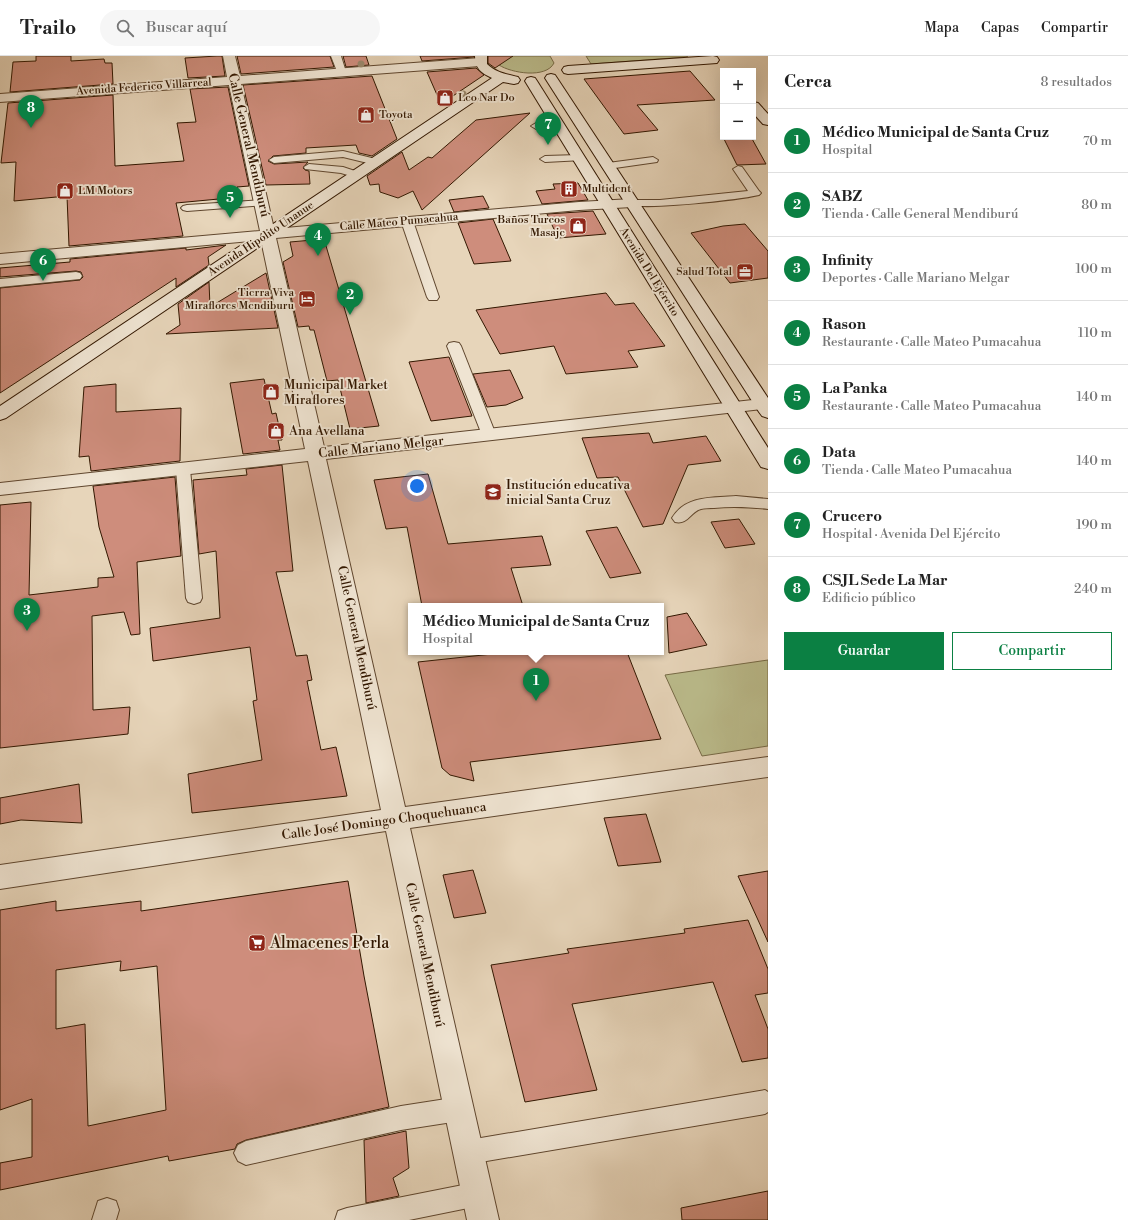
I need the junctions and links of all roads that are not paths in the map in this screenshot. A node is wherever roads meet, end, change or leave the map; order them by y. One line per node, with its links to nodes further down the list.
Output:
1 (229, 56): 11 (street, Calle General Mendiburú)
2 (336, 56): 8 (lane)
3 (698, 56): 6 (street)
4 (713, 58): 6 (street); 7 (street)
5 (480, 59): 8 (street, Avenida Federico Villarreal); 9 (street)
6 (682, 62): 10 (street)
7 (720, 70)
8 (341, 72): 11 (street, Avenida Federico Villarreal)
9 (502, 77): 12 (street); 22 (street, Avenida Hipólito Unanue)
10 (551, 78): 12 (street); 23 (street, Avenida Del Ejército)
11 (234, 80): 13 (street, Avenida Federico Villarreal); 27 (street, Calle General Mendiburú)
12 (531, 81): 16 (street, Avenida Del Ejército)
13 (0, 98)
14 (756, 109): 15 (street)
15 (768, 121)
16 (558, 125): 17 (lane); 18 (street, Avenida Del Ejército)
17 (536, 126)
18 (579, 158): 19 (lane); 29 (street, Avenida Del Ejército)
19 (545, 159)
20 (274, 160): 22 (lane)
21 (653, 160): 23 (lane)
22 (376, 162): 26 (street, Avenida Hipólito Unanue)
23 (608, 166): 28 (street, Avenida Del Ejército)
24 (309, 167): 26 (lane)
25 (738, 169): 28 (lane)
26 (357, 175): 32 (street, Avenida Hipólito Unanue)
27 (262, 202): 30 (lane); 32 (street, Calle General Mendiburú)
28 (632, 203): 29 (street, Calle Mateo Pumacahua); 39 (street, Avenida Del Ejército)
29 (607, 204): 31 (street, Calle Mateo Pumacahua); 38 (street, Avenida Del Ejército)
30 (187, 208)
31 (407, 222): 32 (street, Calle Mateo Pumacahua); 36 (lane)
32 (269, 234): 33 (street, Calle Mateo Pumacahua); 40 (street, Avenida Hipólito Unanue); 42 (street, Calle General Mendiburú)
33 (0, 259)
34 (76, 276): 35 (lane)
35 (0, 283)
36 (433, 297)
37 (454, 346): 41 (lane)
38 (732, 407): 39 (street, Calle Mariano Melgar); 41 (street, Calle Mariano Melgar); 43 (street, Avenida Del Ejército)
39 (765, 408)
40 (0, 414)
41 (489, 435): 42 (street, Calle Mariano Melgar)
42 (317, 454): 44 (street, Calle Mariano Melgar); 50 (street, Calle General Mendiburú)
43 (768, 463)
44 (183, 469): 45 (street, Calle Mariano Melgar); 48 (lane)
45 (0, 489)
46 (768, 504): 47 (lane)
47 (680, 518)
48 (194, 598)
49 (768, 767): 50 (street, Calle José Domingo Choquehuanca)
50 (396, 819): 51 (street, Calle José Domingo Choquehuanca); 53 (street, Calle General Mendiburú)
51 (0, 877)
52 (765, 1102): 54 (lane)
53 (459, 1109): 54 (street, Calle General Mendiburú); 55 (lane)
54 (469, 1152): 56 (street, Calle General Mendiburú)
55 (246, 1153)
56 (478, 1194): 57 (lane); 58 (street, Calle General Mendiburú)
57 (347, 1220)
58 (483, 1220)

